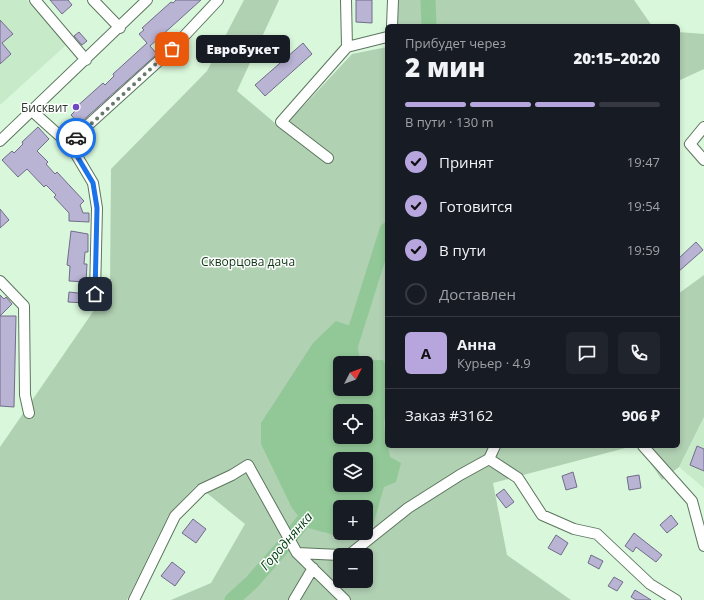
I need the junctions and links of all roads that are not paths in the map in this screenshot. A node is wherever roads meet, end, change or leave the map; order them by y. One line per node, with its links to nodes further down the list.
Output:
1 (35, 0): 11 (street)
2 (148, 0): 8 (street)
3 (218, 0): 15 (street)
4 (346, 0): 10 (street)
5 (393, 0): 7 (street)
6 (100, 2): 8 (street)
7 (392, 24)
8 (120, 28): 11 (street)
9 (385, 38): 10 (street)
10 (347, 48): 16 (street)
11 (86, 60): 12 (street)
12 (32, 111): 14 (street); 15 (street)
13 (704, 127): 17 (street)
14 (0, 141)
15 (71, 146): 19 (street)
16 (328, 158)
17 (704, 160)
18 (0, 281): 20 (street)
19 (95, 294)
20 (29, 413)
21 (494, 448): 23 (street)
22 (645, 448): 24 (street)
23 (489, 459): 25 (street); 32 (street)
24 (704, 546)
25 (358, 548)
26 (297, 553): 27 (street); 28 (street); 29 (street)
27 (333, 555)
28 (313, 568): 30 (street); 31 (street)
29 (134, 600)
30 (294, 600)
31 (345, 600)
32 (676, 600)

